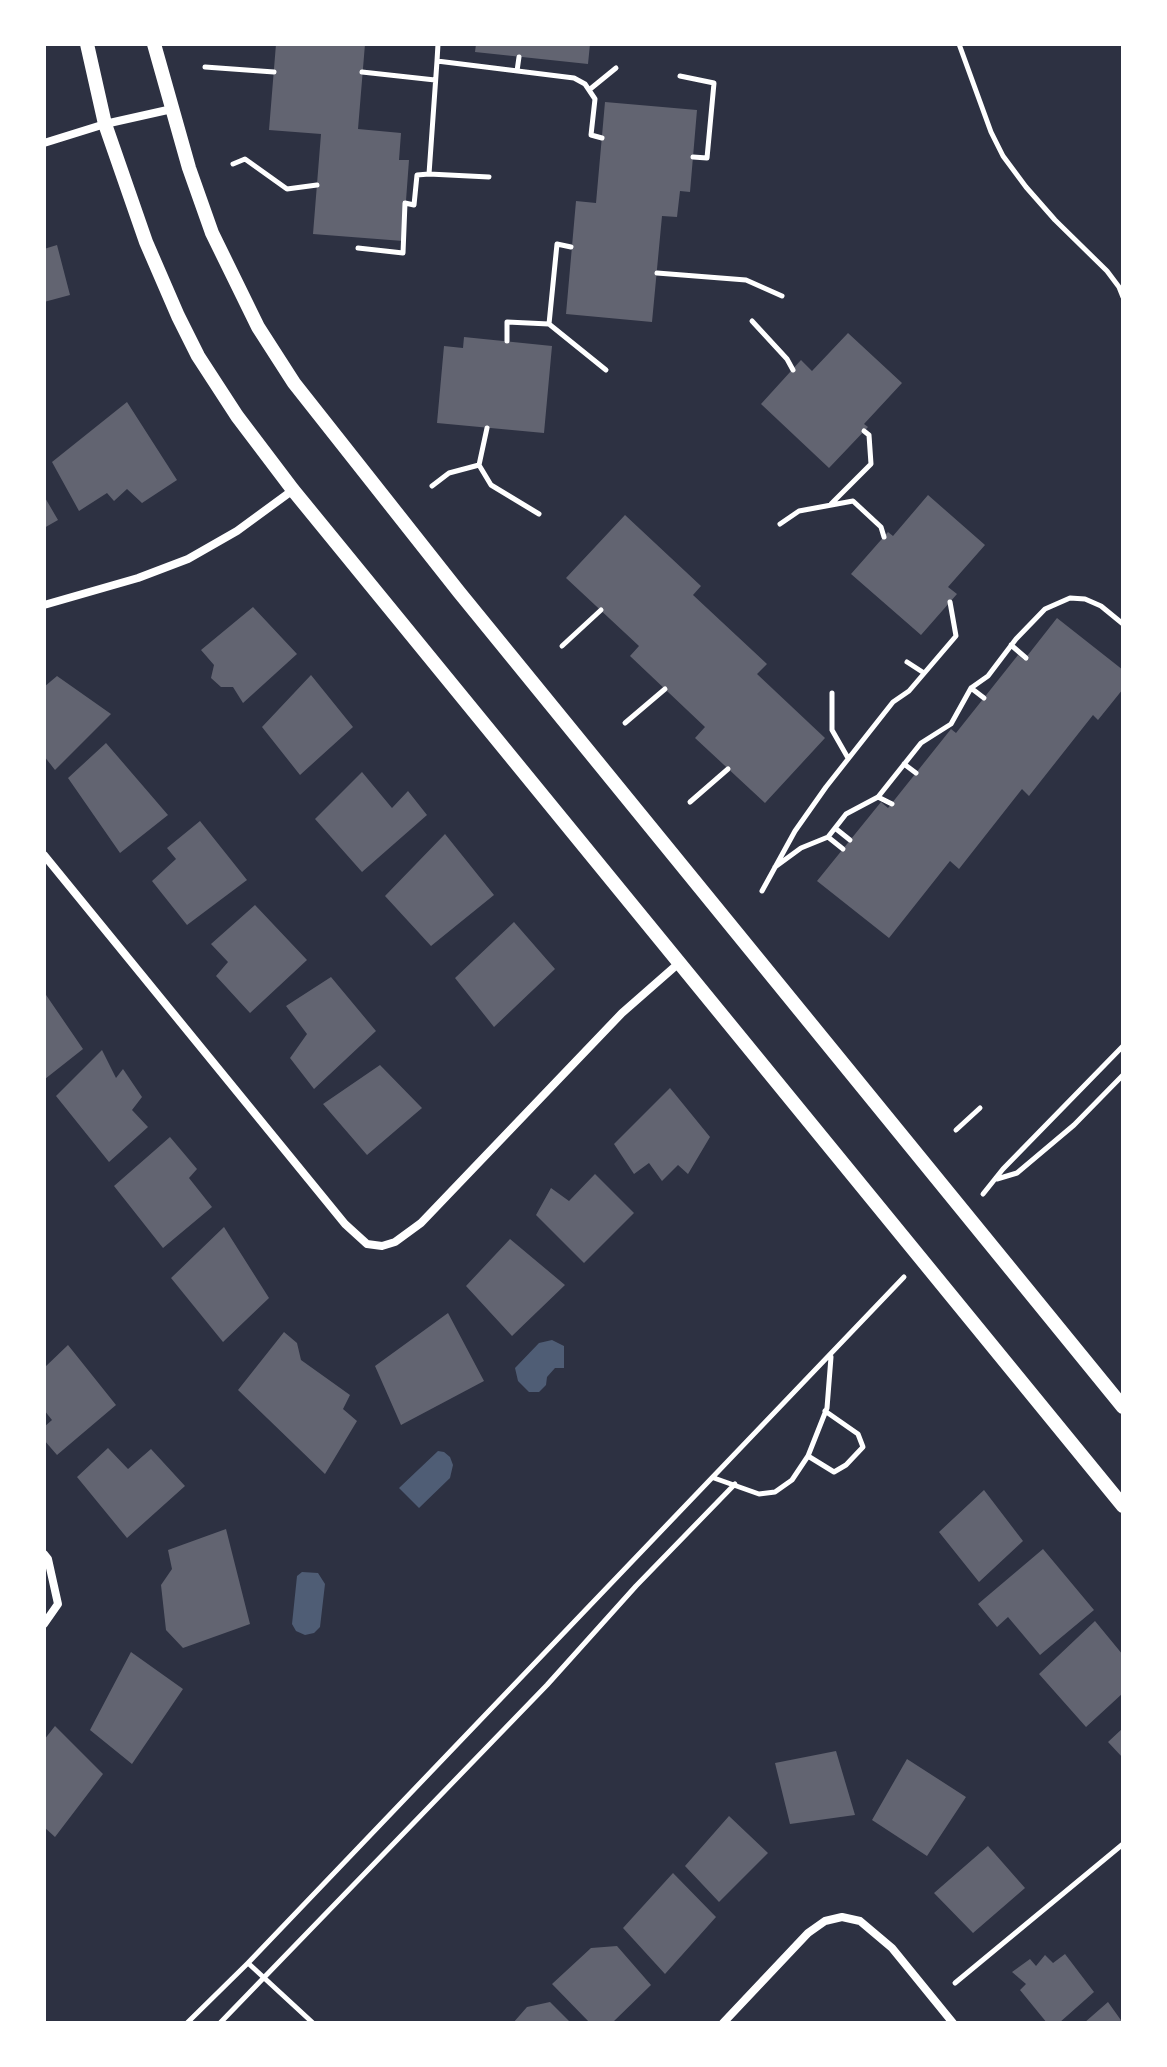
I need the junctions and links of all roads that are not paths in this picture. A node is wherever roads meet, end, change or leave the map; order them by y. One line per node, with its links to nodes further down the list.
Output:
1 (87, 44): 4 (street)
2 (154, 44): 3 (street)
3 (172, 109): 4 (street); 10 (street)
4 (105, 124): 5 (street); 6 (street)
5 (44, 143)
6 (293, 490): 7 (street); 9 (street)
7 (44, 605)
8 (44, 855): 9 (street)
9 (679, 963): 11 (street)
10 (1123, 1407)
11 (1123, 1506)
12 (44, 1554): 13 (street)
13 (44, 1624)
14 (723, 2023): 15 (street)
15 (953, 2023)

